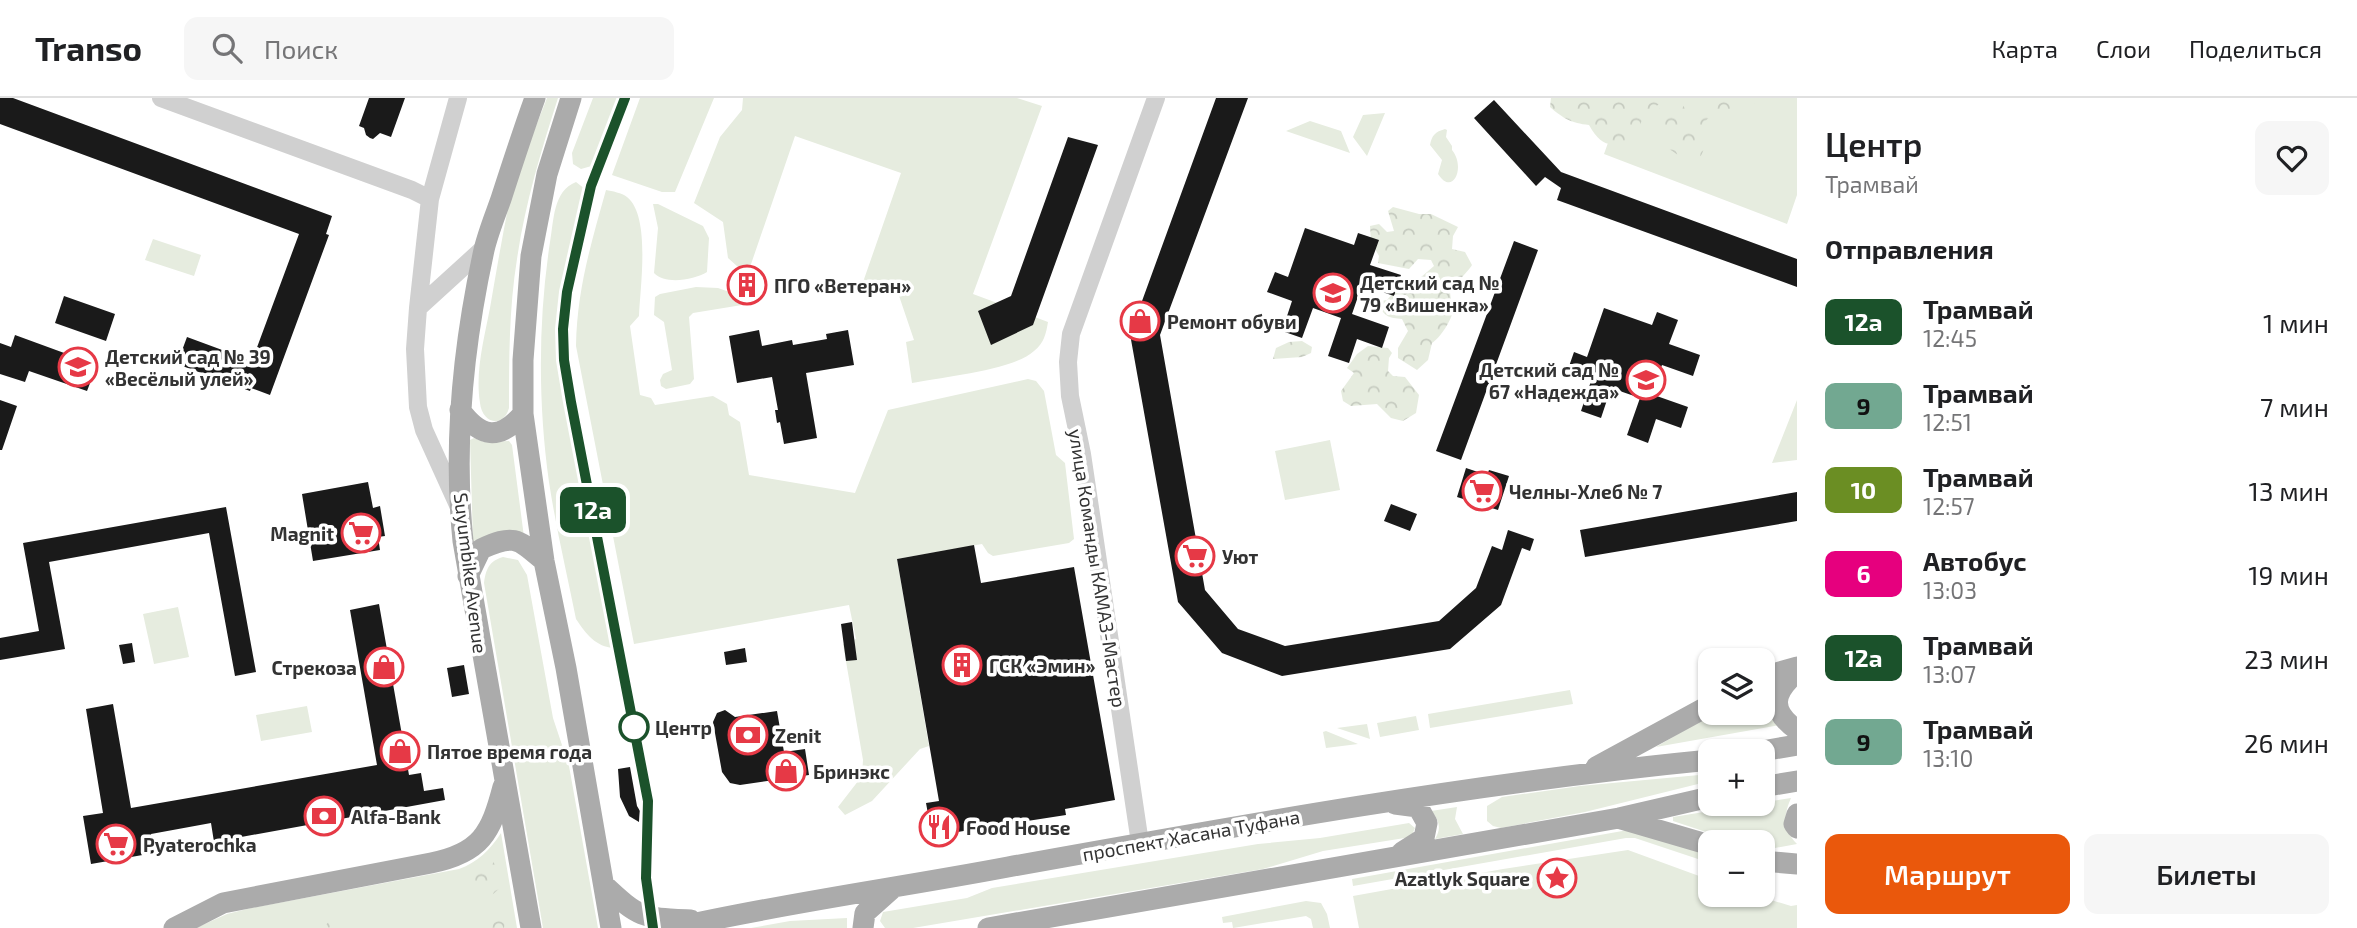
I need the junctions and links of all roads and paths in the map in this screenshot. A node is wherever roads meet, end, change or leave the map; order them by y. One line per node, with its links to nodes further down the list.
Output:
1 (161, 98): 6 (street)
2 (458, 98): 6 (street)
3 (536, 98): 7 (main road, Suyumbike Avenue)
4 (571, 98): 10 (main road)
5 (1156, 98): 31 (street, улица Команды КАМАЗ-Мастер)
6 (430, 199): 8 (street)
7 (485, 247): 8 (street); 9 (main road, Suyumbike Avenue)
8 (418, 308): 11 (street)
9 (460, 410): 10 (main road); 11 (main road, Suyumbike Avenue)
10 (523, 414): 12 (main road)
11 (460, 509): 13 (main road, Suyumbike Avenue)
12 (544, 561): 13 (main road); 35 (main road)
13 (468, 576): 22 (main road, Suyumbike Avenue)
14 (1797, 670): 15 (main road); 17 (main road)
15 (1775, 674)
16 (1698, 712): 21 (main road)
17 (1797, 730)
18 (1797, 745): 19 (main road)
19 (1775, 749)
20 (1698, 761): 21 (main road, проспект Хасана Туфана)
21 (1588, 772): 26 (main road, проспект Хасана Туфана)
22 (504, 781): 38 (main road); 39 (main road, Suyumbike Avenue)
23 (1797, 781): 24 (main road)
24 (1775, 785)
25 (1698, 800): 28 (main road)
26 (1380, 803): 31 (main road, проспект Хасана Туфана); 32 (main road)
27 (1797, 814): 29 (main road)
28 (1619, 818): 30 (main road); 32 (main road)
29 (1797, 828)
30 (1698, 841)
31 (1140, 843): 36 (main road, проспект Хасана Туфана)
32 (1391, 859): 43 (main road)
33 (1775, 862): 34 (main road)
34 (1797, 863)
35 (604, 885): 37 (main road); 40 (main road)
36 (893, 888): 37 (main road, проспект Хасана Туфана); 42 (main road)
37 (708, 920): 41 (main road, проспект Хасана Туфана)
38 (174, 928)
39 (531, 928)
40 (611, 928)
41 (674, 928)
42 (863, 928)
43 (988, 928)

